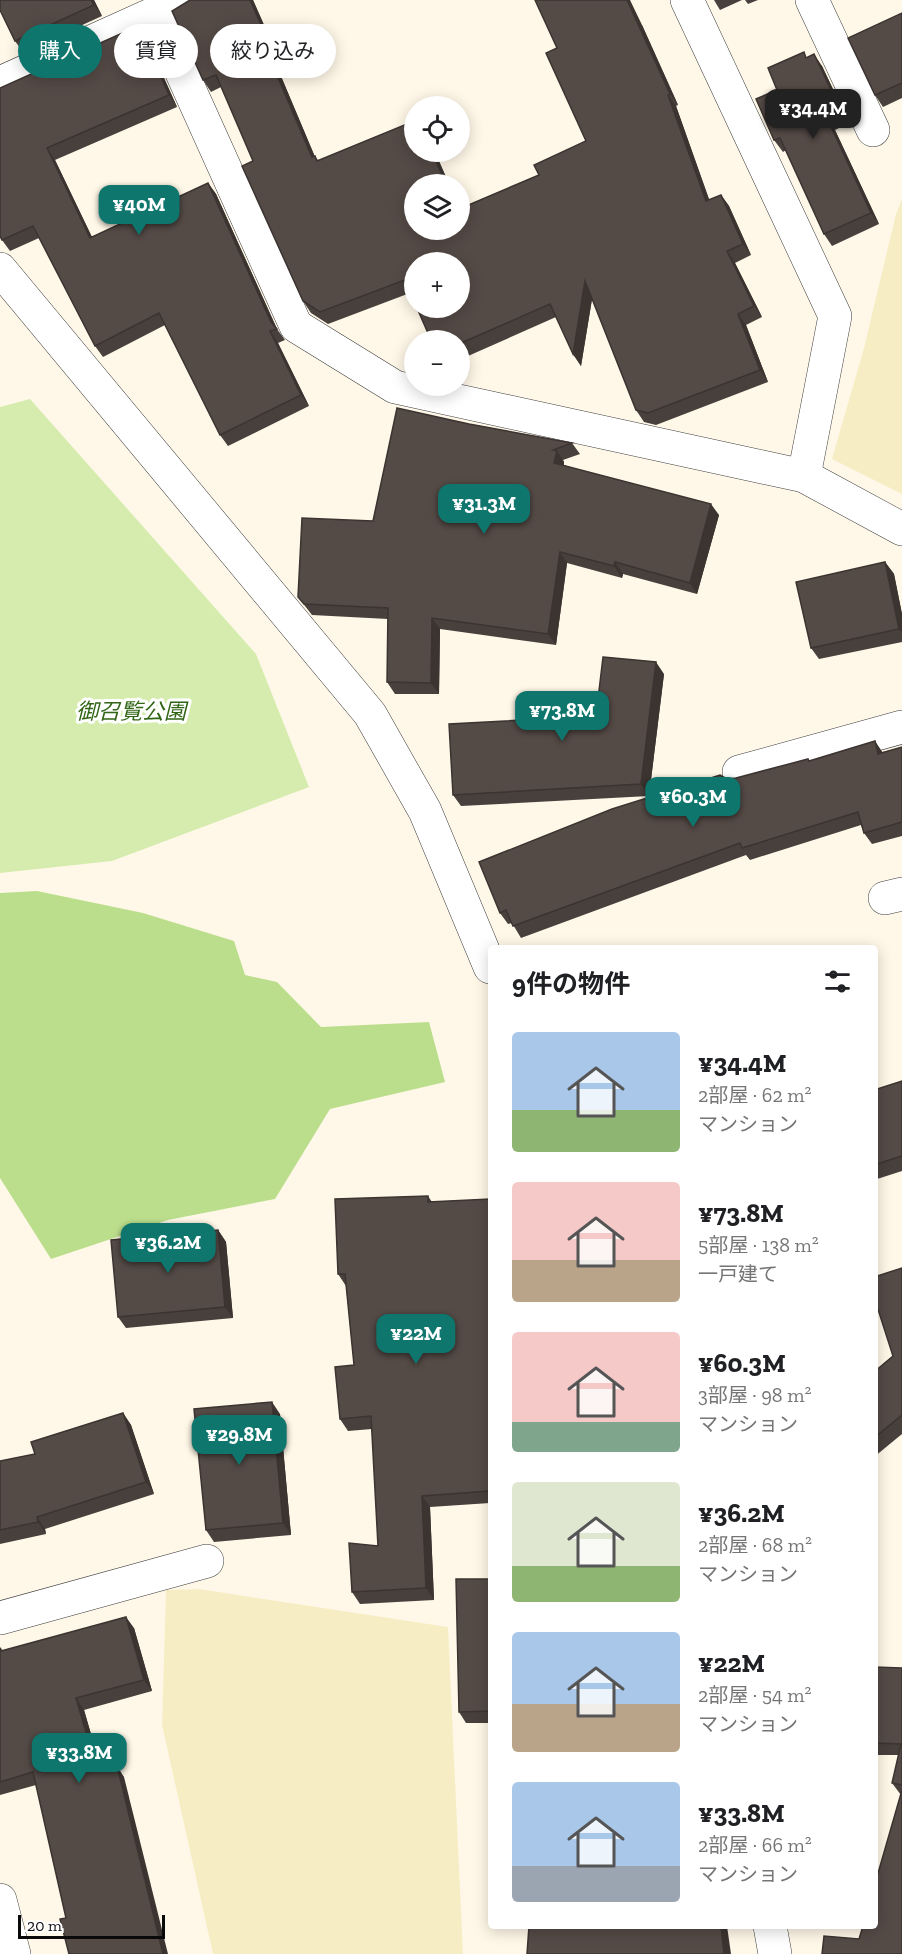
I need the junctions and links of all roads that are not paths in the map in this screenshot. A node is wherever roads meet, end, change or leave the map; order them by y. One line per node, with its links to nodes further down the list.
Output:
1 (687, 0): 7 (street)
2 (812, 0): 5 (street)
3 (170, 7): 4 (street); 7 (street)
4 (0, 83)
5 (873, 130)
6 (0, 269): 11 (street)
7 (804, 476): 8 (street)
8 (902, 529)
9 (902, 727): 10 (street)
10 (739, 772)
11 (488, 962)
12 (207, 1561): 13 (street)
13 (0, 1618)
14 (0, 1900): 16 (street)
15 (771, 1929): 17 (street)
16 (14, 1954)
17 (775, 1954)

